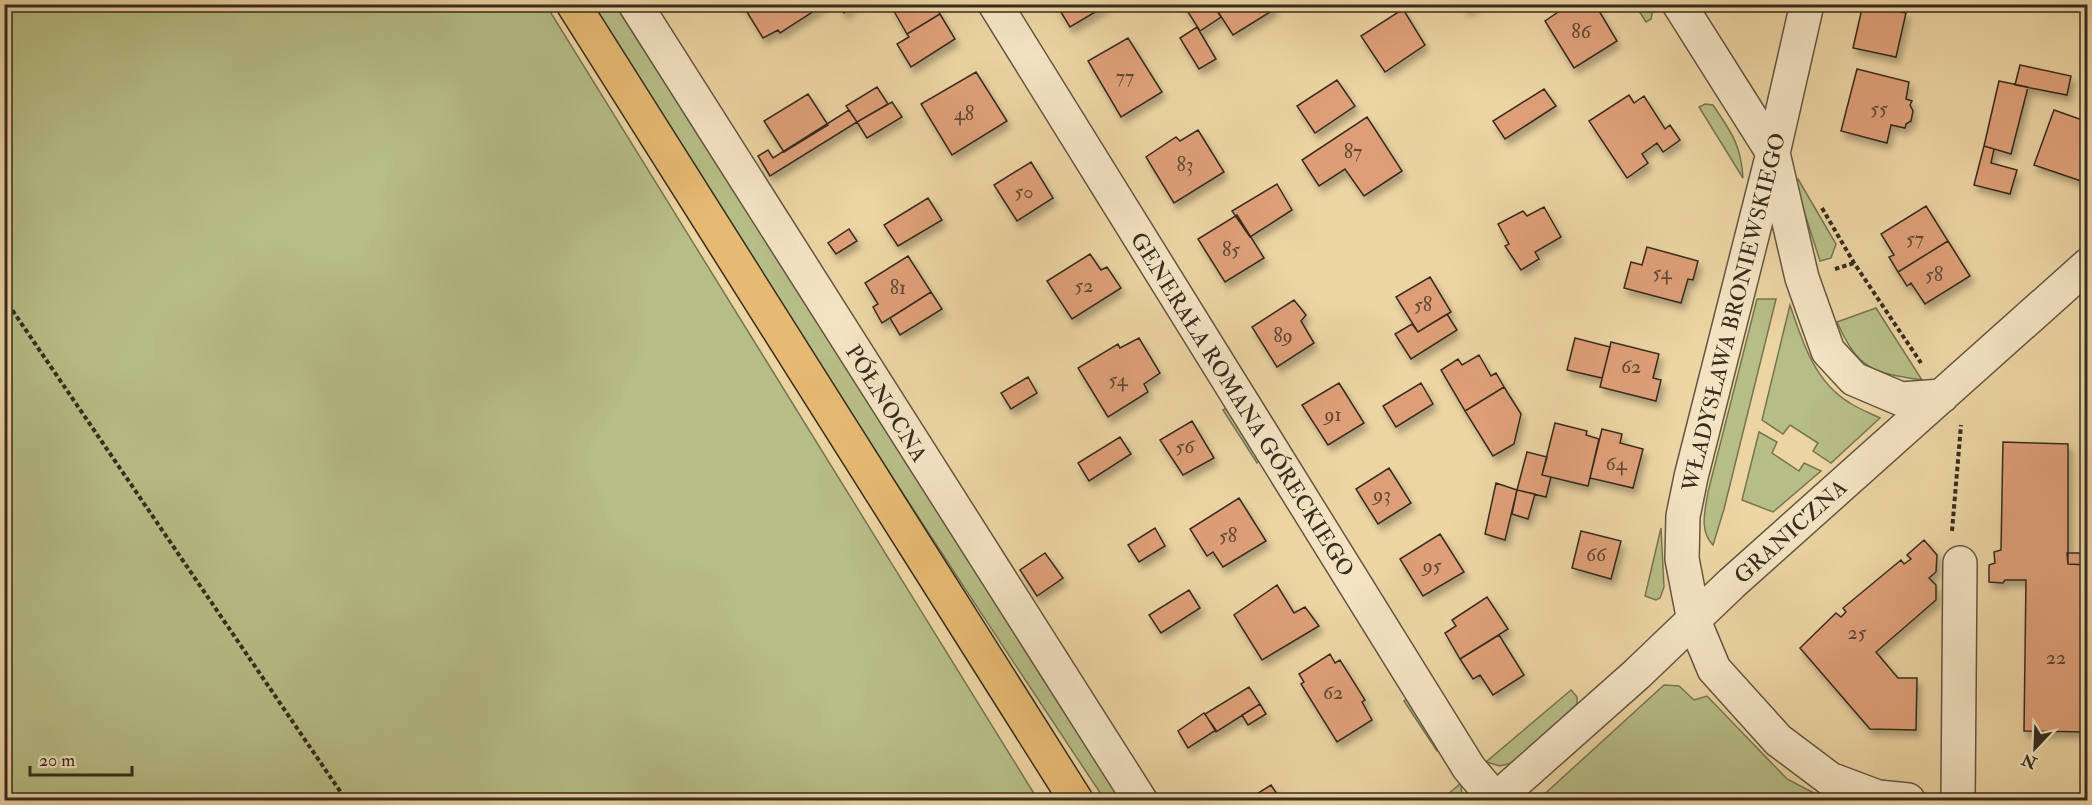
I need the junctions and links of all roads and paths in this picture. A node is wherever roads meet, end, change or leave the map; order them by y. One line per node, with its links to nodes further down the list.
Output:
1 (573, 4): 17 (main road)
2 (635, 4): 18 (street, PÓŁNOCNA)
3 (995, 4): 15 (street, GENERAŁA ROMANA GÓRECKIEGO)
4 (1679, 4): 6 (street)
5 (1807, 4): 6 (street, WŁADYSŁAWA BRONIEWSKIEGO)
6 (1773, 153): 11 (street); 14 (street, WŁADYSŁAWA BRONIEWSKIEGO)
7 (1821, 206): 10 (path)
8 (2088, 265): 11 (street, GRANICZNA)
9 (4, 298): 16 (path)
10 (1922, 365)
11 (1942, 396): 14 (street, GRANICZNA)
12 (1961, 422): 13 (path)
13 (1955, 552): 20 (street)
14 (1694, 621): 15 (street, GRANICZNA); 19 (street, WŁADYSŁAWA BRONIEWSKIEGO)
15 (1496, 800)
16 (346, 801)
17 (1076, 801)
18 (1140, 801)
19 (1908, 801)
20 (1958, 801)

